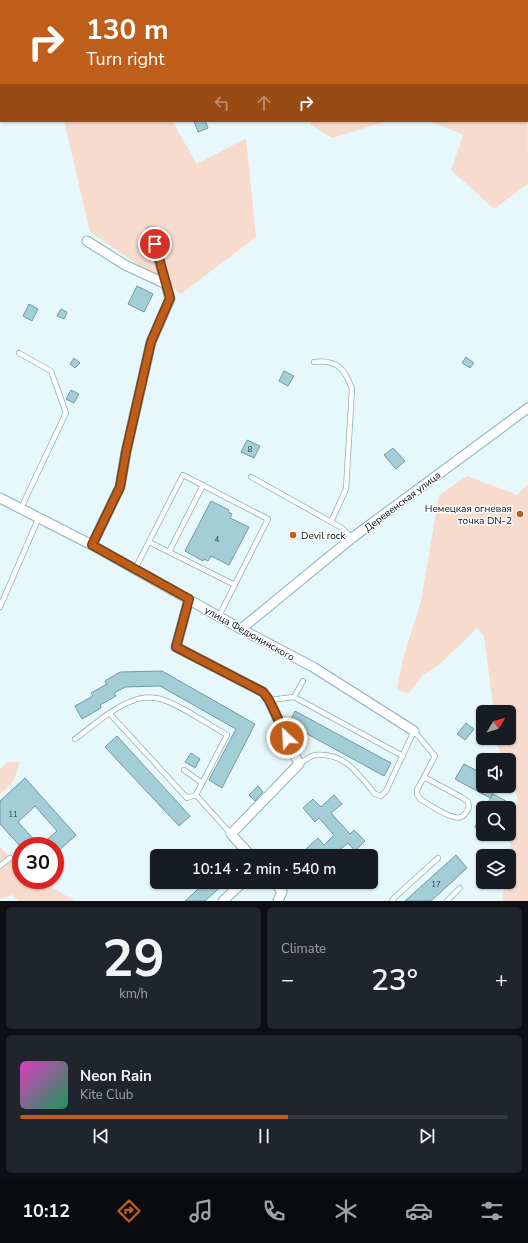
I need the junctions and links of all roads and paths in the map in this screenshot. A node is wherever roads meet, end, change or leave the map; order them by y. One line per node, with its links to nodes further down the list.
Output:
1 (151, 231): 3 (street)
2 (87, 241): 3 (street)
3 (166, 284): 15 (street)
4 (19, 353): 10 (lane)
5 (314, 362): 12 (lane)
6 (528, 408): 13 (street, Деревенская улица)
7 (251, 477): 12 (lane)
8 (203, 485): 14 (lane); 16 (lane); 18 (lane)
9 (0, 498): 10 (street, улица Федюнинского)
10 (21, 508): 11 (street, улица Федюнинского)
11 (39, 517): 15 (street, улица Федюнинского); 20 (lane)
12 (331, 522): 13 (lane)
13 (352, 538): 22 (street, Деревенская улица)
14 (149, 542): 16 (lane); 17 (lane)
15 (92, 545): 17 (street, улица Федюнинского)
16 (169, 552): 18 (lane)
17 (135, 569): 19 (street, улица Федюнинского)
18 (235, 585): 21 (lane)
19 (189, 599): 21 (street, улица Федюнинского); 25 (street)
20 (0, 606)
21 (219, 616): 22 (street, улица Федюнинского)
22 (241, 629): 27 (street, улица Федюнинского)
23 (303, 681): 24 (lane)
24 (294, 697): 25 (lane); 29 (lane)
25 (269, 700): 30 (street)
26 (110, 714): 28 (lane); 33 (lane); 34 (lane)
27 (414, 731): 29 (lane); 32 (lane)
28 (75, 739)
29 (403, 756): 30 (lane)
30 (299, 764): 35 (street)
31 (184, 770): 33 (lane)
32 (424, 777): 32 (lane)
33 (202, 783): 34 (lane)
34 (196, 795): 35 (lane)
35 (231, 834): 36 (street)
36 (245, 849)
37 (10, 858): 39 (lane)
38 (438, 858): 45 (lane)
39 (0, 866)
40 (460, 888): 46 (lane)
41 (236, 889): 43 (street)
42 (280, 889): 44 (street)
43 (223, 901)
44 (278, 901)
45 (392, 901)
46 (447, 901)

